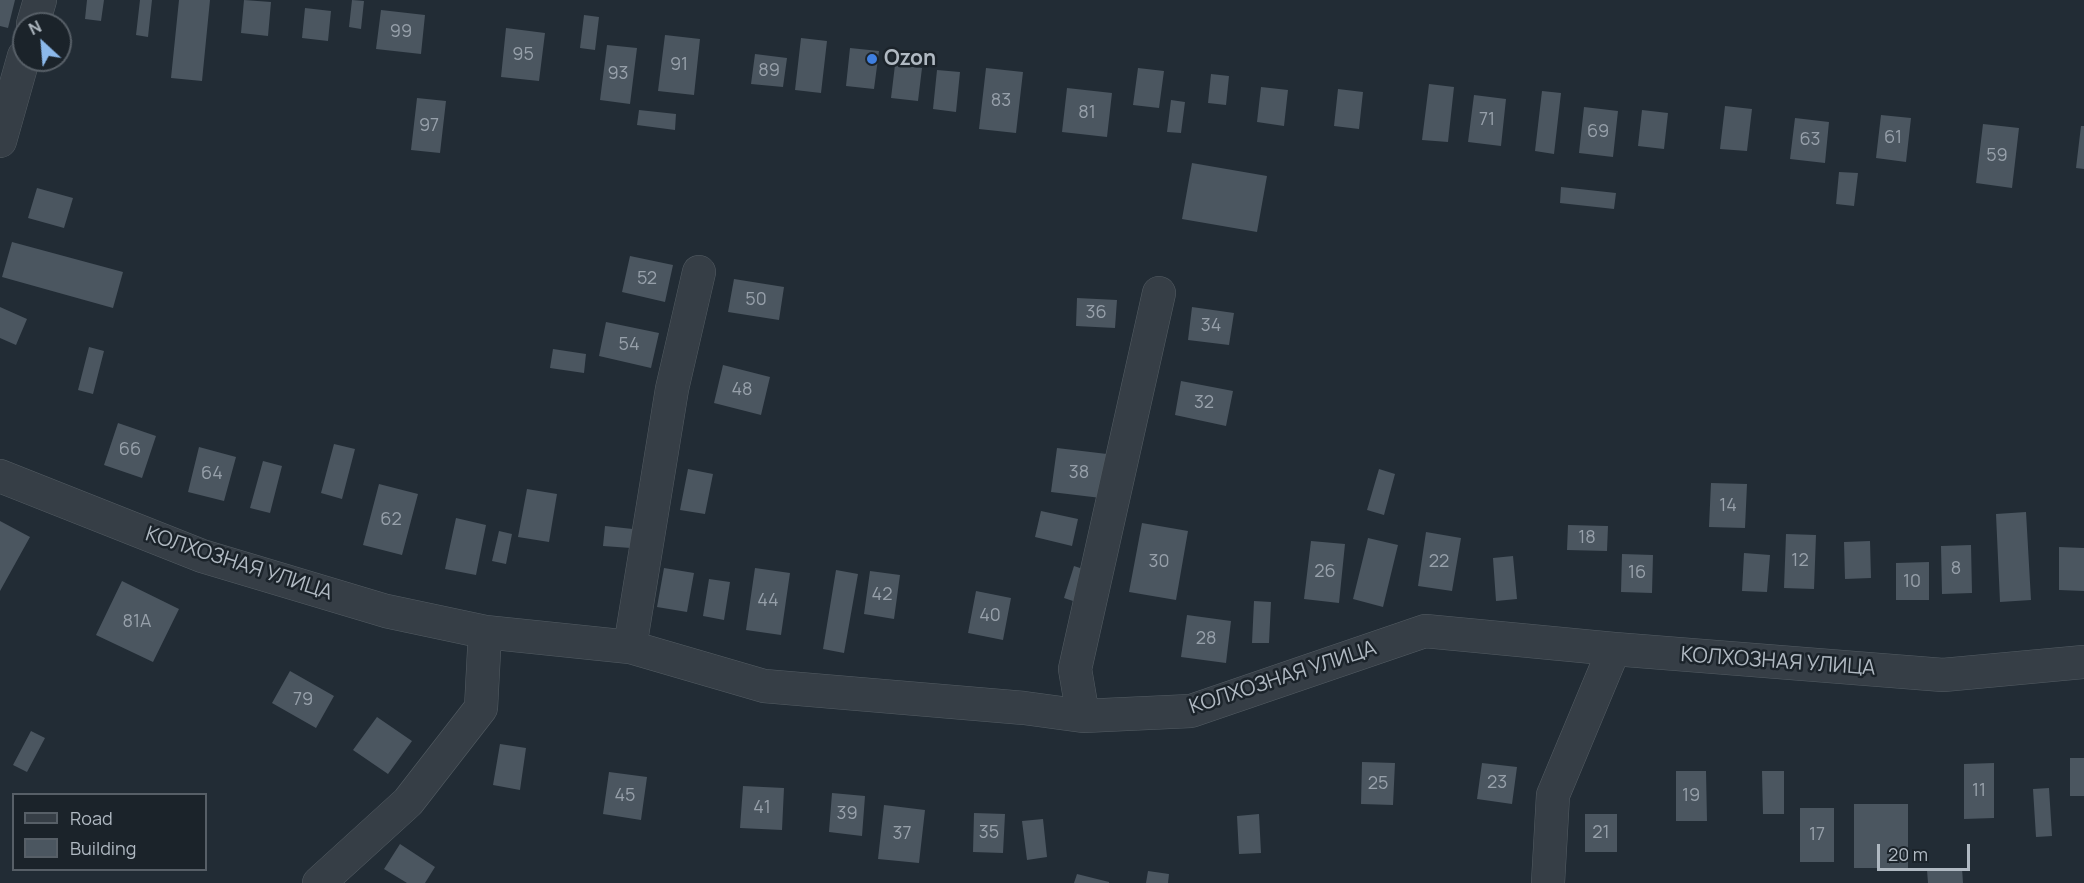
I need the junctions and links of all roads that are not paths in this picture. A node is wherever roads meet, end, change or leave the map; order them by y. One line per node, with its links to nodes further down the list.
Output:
1 (19, 72): 2 (street)
2 (0, 141)
3 (699, 272): 7 (street)
4 (1159, 293): 10 (street)
5 (0, 476): 6 (street, КОЛХОЗНАЯ УЛИЦА)
6 (485, 632): 7 (street, КОЛХОЗНАЯ УЛИЦА); 11 (street)
7 (630, 647): 10 (street, КОЛХОЗНАЯ УЛИЦА)
8 (1614, 649): 9 (street, КОЛХОЗНАЯ УЛИЦА); 10 (street, КОЛХОЗНАЯ УЛИЦА); 12 (street)
9 (2084, 662)
10 (1083, 716)
11 (319, 883)
12 (1548, 883)

